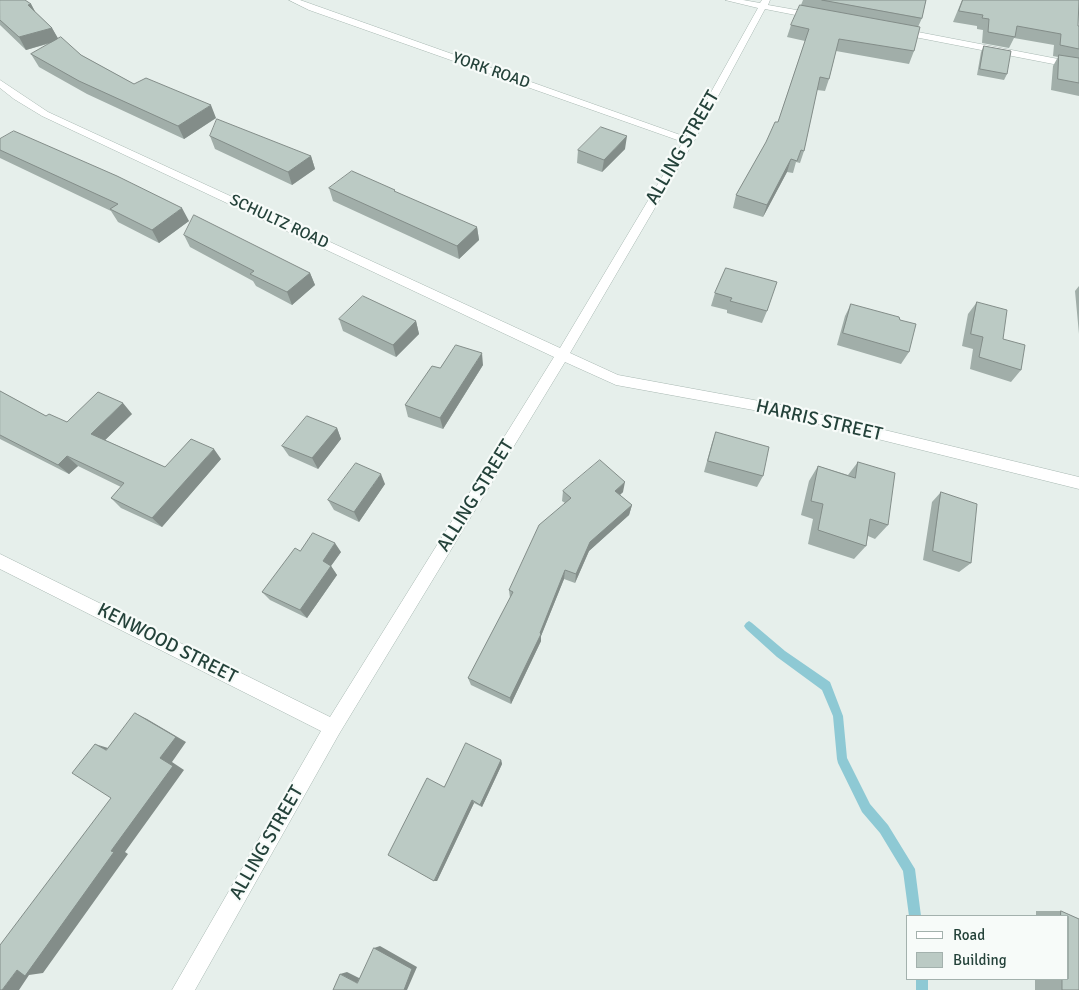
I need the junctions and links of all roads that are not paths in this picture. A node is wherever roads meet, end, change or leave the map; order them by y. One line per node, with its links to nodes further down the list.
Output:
1 (293, 0): 8 (street, YORK ROAD)
2 (729, 0): 3 (street)
3 (764, 3): 4 (street); 8 (street, ALLING STREET)
4 (826, 18)
5 (885, 29): 6 (street)
6 (1079, 66)
7 (0, 83): 9 (street, SCHULTZ ROAD)
8 (689, 141): 9 (street, ALLING STREET)
9 (563, 354): 10 (street, HARRIS STREET); 12 (street, ALLING STREET)
10 (1079, 482)
11 (0, 561): 12 (street, KENWOOD STREET)
12 (333, 728): 13 (street, ALLING STREET)
13 (183, 990)

